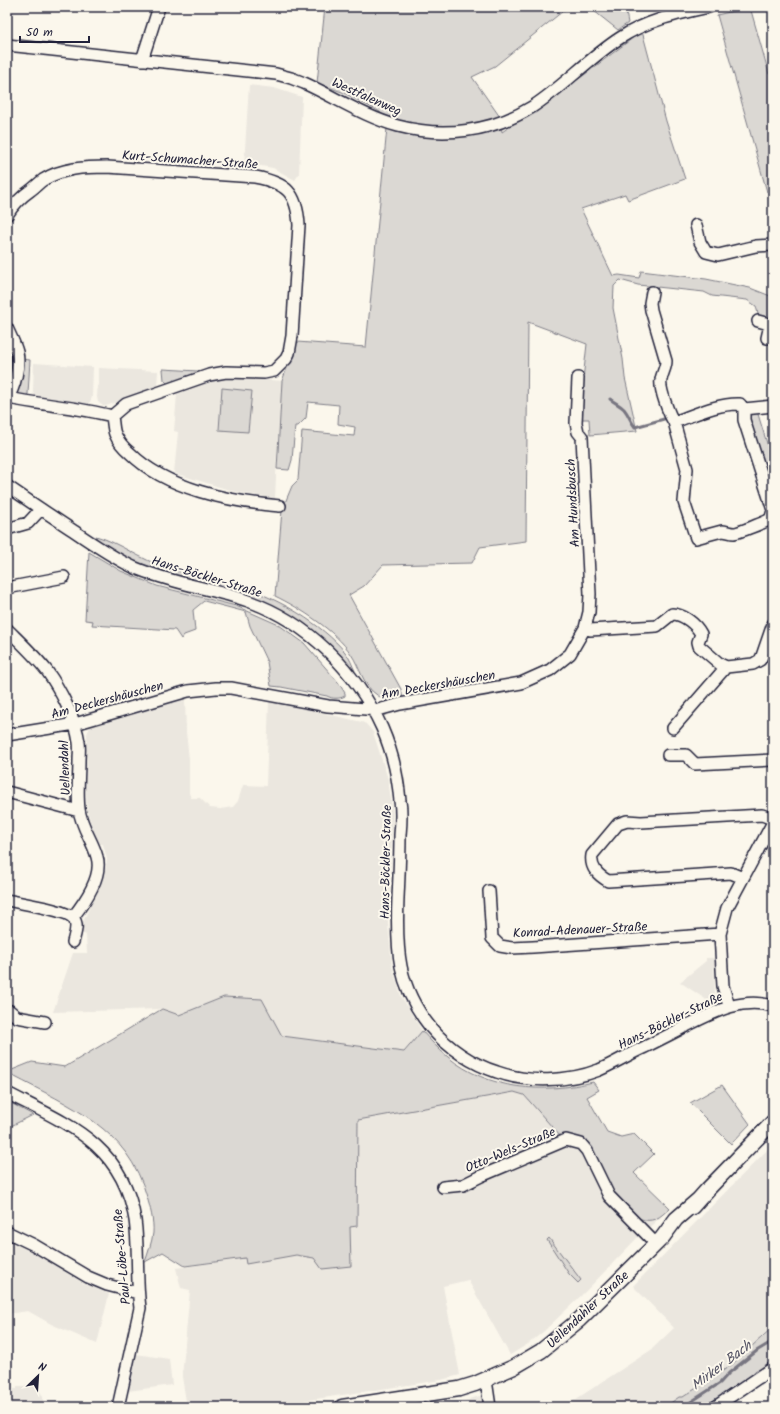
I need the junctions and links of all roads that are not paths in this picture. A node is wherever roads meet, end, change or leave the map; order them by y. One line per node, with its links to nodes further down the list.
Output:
1 (159, 7): 4 (street)
2 (709, 7): 4 (street, Westfalenweg)
3 (7, 45): 4 (street, Westfalenweg)
4 (142, 60)
5 (7, 215): 17 (street, Kurt-Schumacher-Straße)
6 (696, 225): 7 (street)
7 (773, 245)
8 (652, 292): 18 (street)
9 (758, 321): 10 (street)
10 (771, 325): 12 (street)
11 (7, 328): 14 (street)
12 (767, 338)
13 (578, 378): 26 (street, Am Hundsbusch)
14 (7, 398): 17 (street)
15 (773, 406): 16 (street)
16 (744, 409): 18 (street); 18 (street)
17 (112, 416): 20 (street)
18 (674, 422)
19 (7, 486): 21 (street, Hans-Böckler-Straße)
20 (280, 506)
21 (41, 509): 22 (street); 29 (street, Hans-Böckler-Straße)
22 (7, 529)
23 (64, 577): 24 (street)
24 (7, 588)
25 (773, 624): 28 (street)
26 (585, 628): 28 (street); 29 (street, Am Deckershäuschen)
27 (7, 629): 30 (street, Uellendahl)
28 (726, 667): 31 (street)
29 (372, 709): 30 (street, Am Deckershäuschen); 45 (street, Hans-Böckler-Straße)
30 (75, 724): 32 (street, Am Deckershäuschen); 36 (street, Uellendahl)
31 (673, 728)
32 (7, 735)
33 (668, 755): 34 (street)
34 (773, 760)
35 (7, 792): 36 (street, Uellendahl)
36 (79, 811): 42 (street, Uellendahl)
37 (773, 818): 39 (street)
38 (773, 822): 39 (street)
39 (743, 878): 43 (street)
40 (489, 891): 43 (street, Konrad-Adenauer-Straße)
41 (7, 900): 42 (street)
42 (73, 917): 44 (street)
43 (720, 934): 45 (street)
44 (73, 942)
45 (729, 1006): 46 (street, Hans-Böckler-Straße)
46 (773, 1006)
47 (7, 1010): 48 (street)
48 (45, 1022)
49 (7, 1093): 54 (street, Paul-Löbe-Straße)
50 (773, 1122): 53 (main road, Uellendahler Straße)
51 (443, 1187): 53 (street, Otto-Wels-Straße)
52 (7, 1232): 54 (street)
53 (659, 1241): 56 (main road, Uellendahler Straße)
54 (138, 1293): 57 (street, Paul-Löbe-Straße)
55 (773, 1368): 60 (street)
56 (486, 1380): 58 (main road, Uellendahler Straße); 59 (street)
57 (118, 1407)
58 (342, 1407)
59 (490, 1407)
60 (715, 1407)

